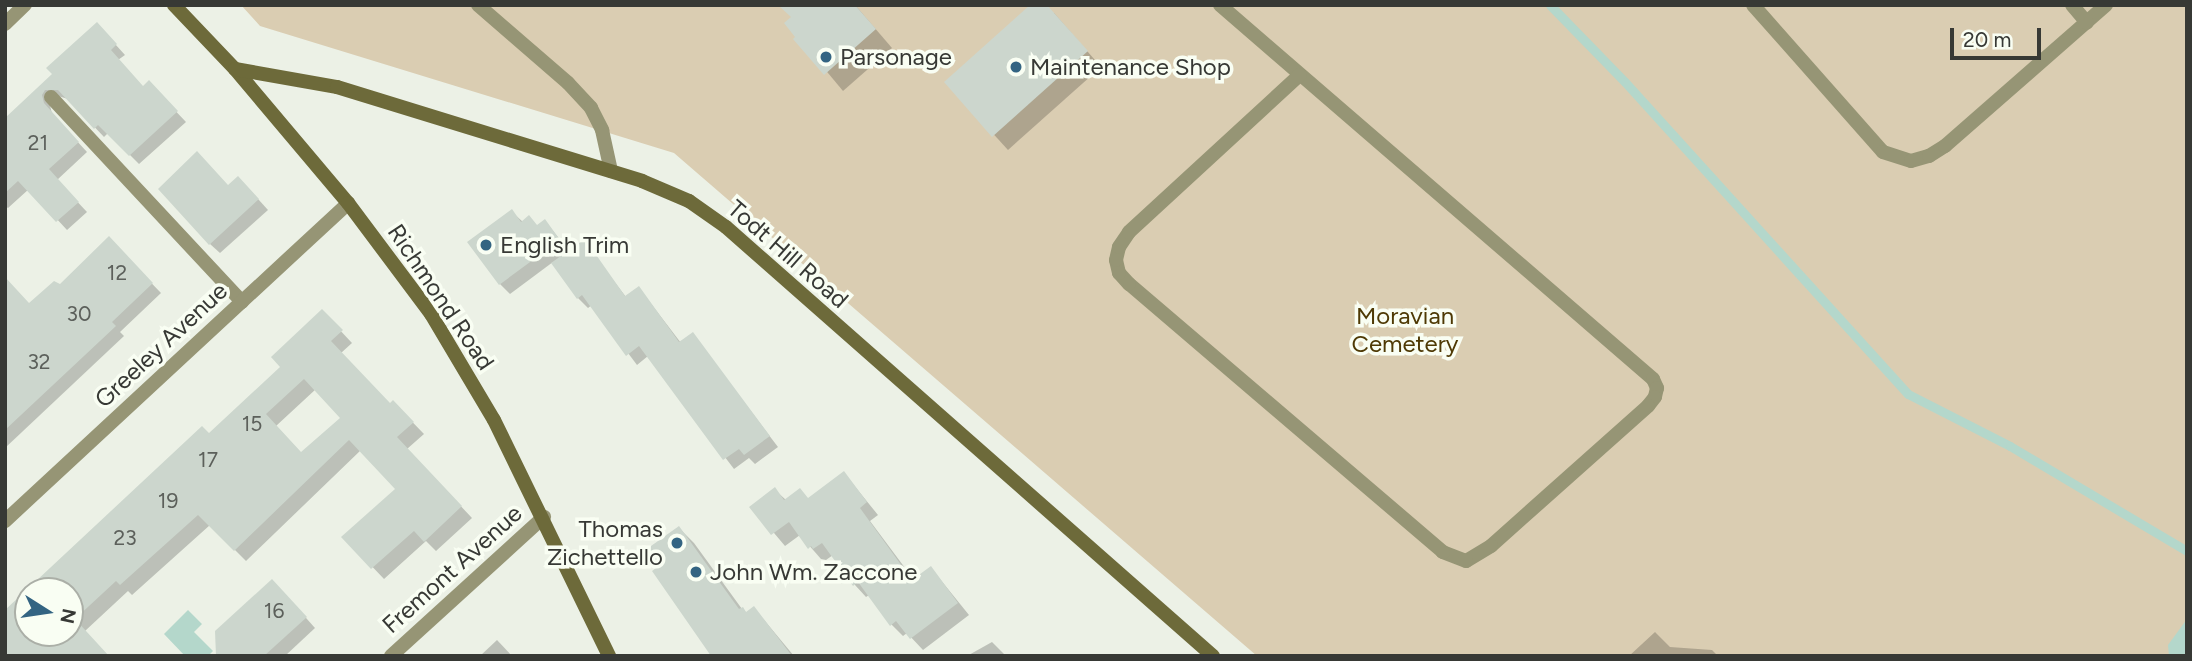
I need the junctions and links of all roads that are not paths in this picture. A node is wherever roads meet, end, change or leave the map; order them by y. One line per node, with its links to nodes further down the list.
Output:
1 (25, 5): 9 (street)
2 (174, 5): 10 (street, Richmond Road)
3 (478, 5): 13 (street)
4 (1220, 5): 11 (street)
5 (1752, 5): 8 (street)
6 (2072, 5): 8 (street)
7 (2106, 5): 8 (street)
8 (2087, 23)
9 (5, 24)
10 (235, 69): 13 (street, Todt Hill Road); 14 (street, Richmond Road)
11 (1300, 75): 11 (street)
12 (51, 97): 15 (street)
13 (611, 171): 20 (street, Todt Hill Road)
14 (348, 203): 15 (street, Greeley Avenue); 16 (street, Richmond Road)
15 (242, 302): 17 (street, Greeley Avenue)
16 (544, 517): 18 (street, Fremont Avenue); 19 (street, Richmond Road)
17 (5, 521)
18 (391, 656)
19 (609, 656)
20 (1213, 656)

